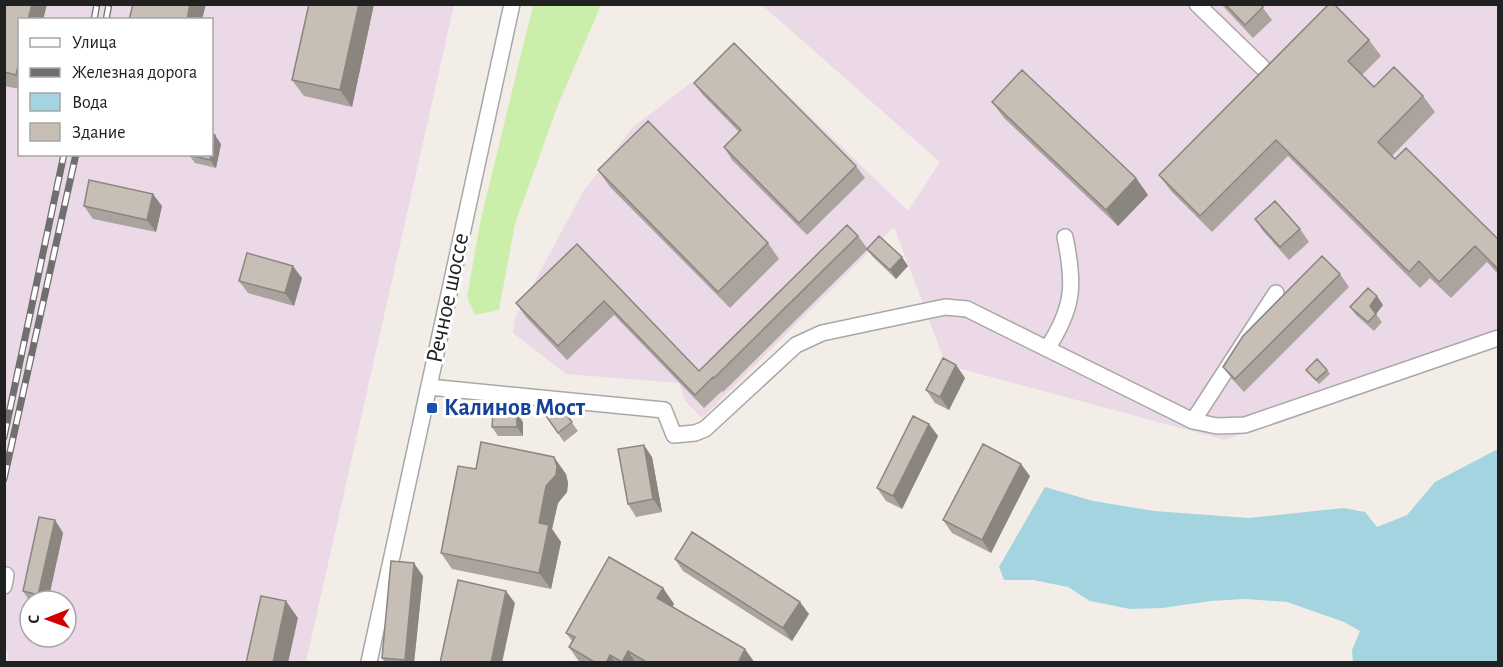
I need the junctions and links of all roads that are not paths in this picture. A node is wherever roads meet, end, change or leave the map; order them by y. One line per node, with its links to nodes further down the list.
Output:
1 (512, 4): 8 (street, Речное шоссе)
2 (1197, 4): 3 (street)
3 (1262, 67)
4 (1065, 237): 7 (street)
5 (1276, 293): 9 (street)
6 (1498, 338): 9 (street)
7 (1047, 349): 8 (street); 9 (street)
8 (429, 387): 10 (street, Речное шоссе)
9 (1193, 421)
10 (369, 663)

